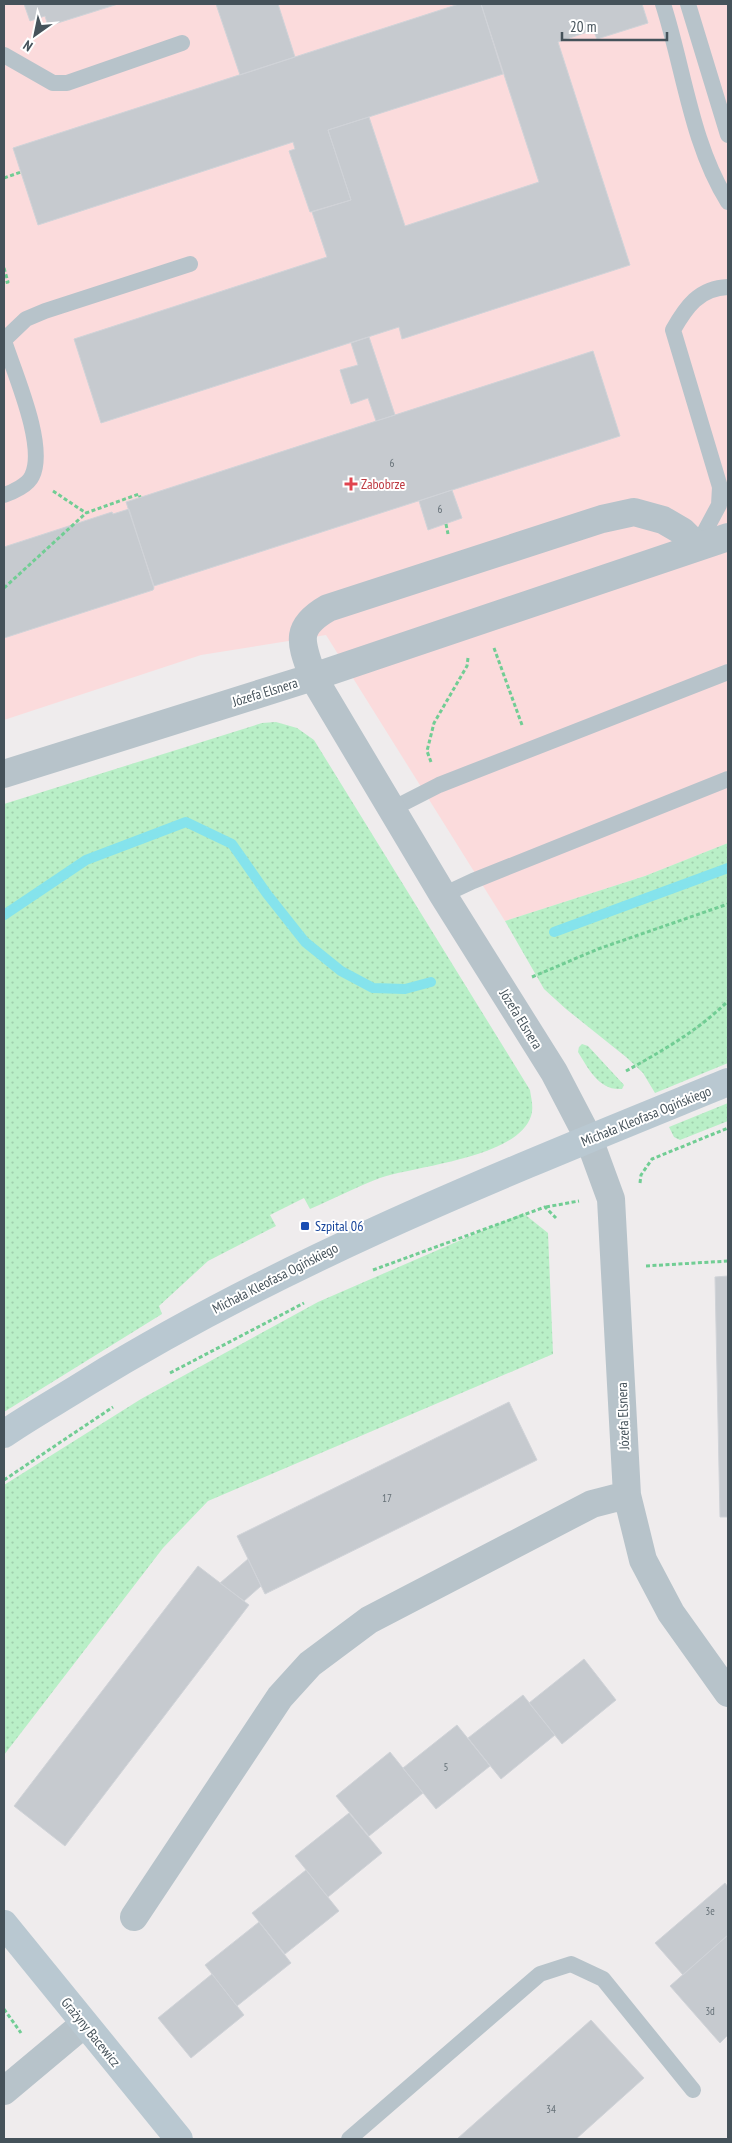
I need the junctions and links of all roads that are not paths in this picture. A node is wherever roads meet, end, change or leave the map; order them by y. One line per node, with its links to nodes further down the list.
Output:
1 (663, 4): 6 (lane)
2 (688, 4): 5 (lane)
3 (182, 43): 4 (lane)
4 (4, 55)
5 (728, 136)
6 (728, 202)
7 (190, 264): 9 (lane)
8 (728, 287): 12 (lane)
9 (4, 341): 10 (lane)
10 (4, 495)
11 (728, 537): 12 (street)
12 (697, 546): 14 (street); 14 (street)
13 (728, 672): 17 (lane)
14 (313, 677): 15 (street, Józefa Elsnera); 17 (street, Józefa Elsnera)
15 (4, 774)
16 (728, 779): 18 (lane)
17 (392, 809): 18 (street, Józefa Elsnera)
18 (443, 895): 20 (street, Józefa Elsnera)
19 (728, 1082): 20 (street, Michała Kleofasa Ogińskiego)
20 (589, 1139): 21 (street, Michała Kleofasa Ogińskiego); 22 (street, Józefa Elsnera)
21 (4, 1434)
22 (627, 1495): 23 (street, Józefa Elsnera); 24 (street)
23 (728, 1693)
24 (134, 1917)
25 (4, 1924): 26 (street, Grażyny Bacewicz)
26 (84, 2024): 28 (street); 29 (street, Grażyny Bacewicz)
27 (693, 2090): 30 (lane)
28 (4, 2091)
29 (179, 2139)
30 (349, 2139)

